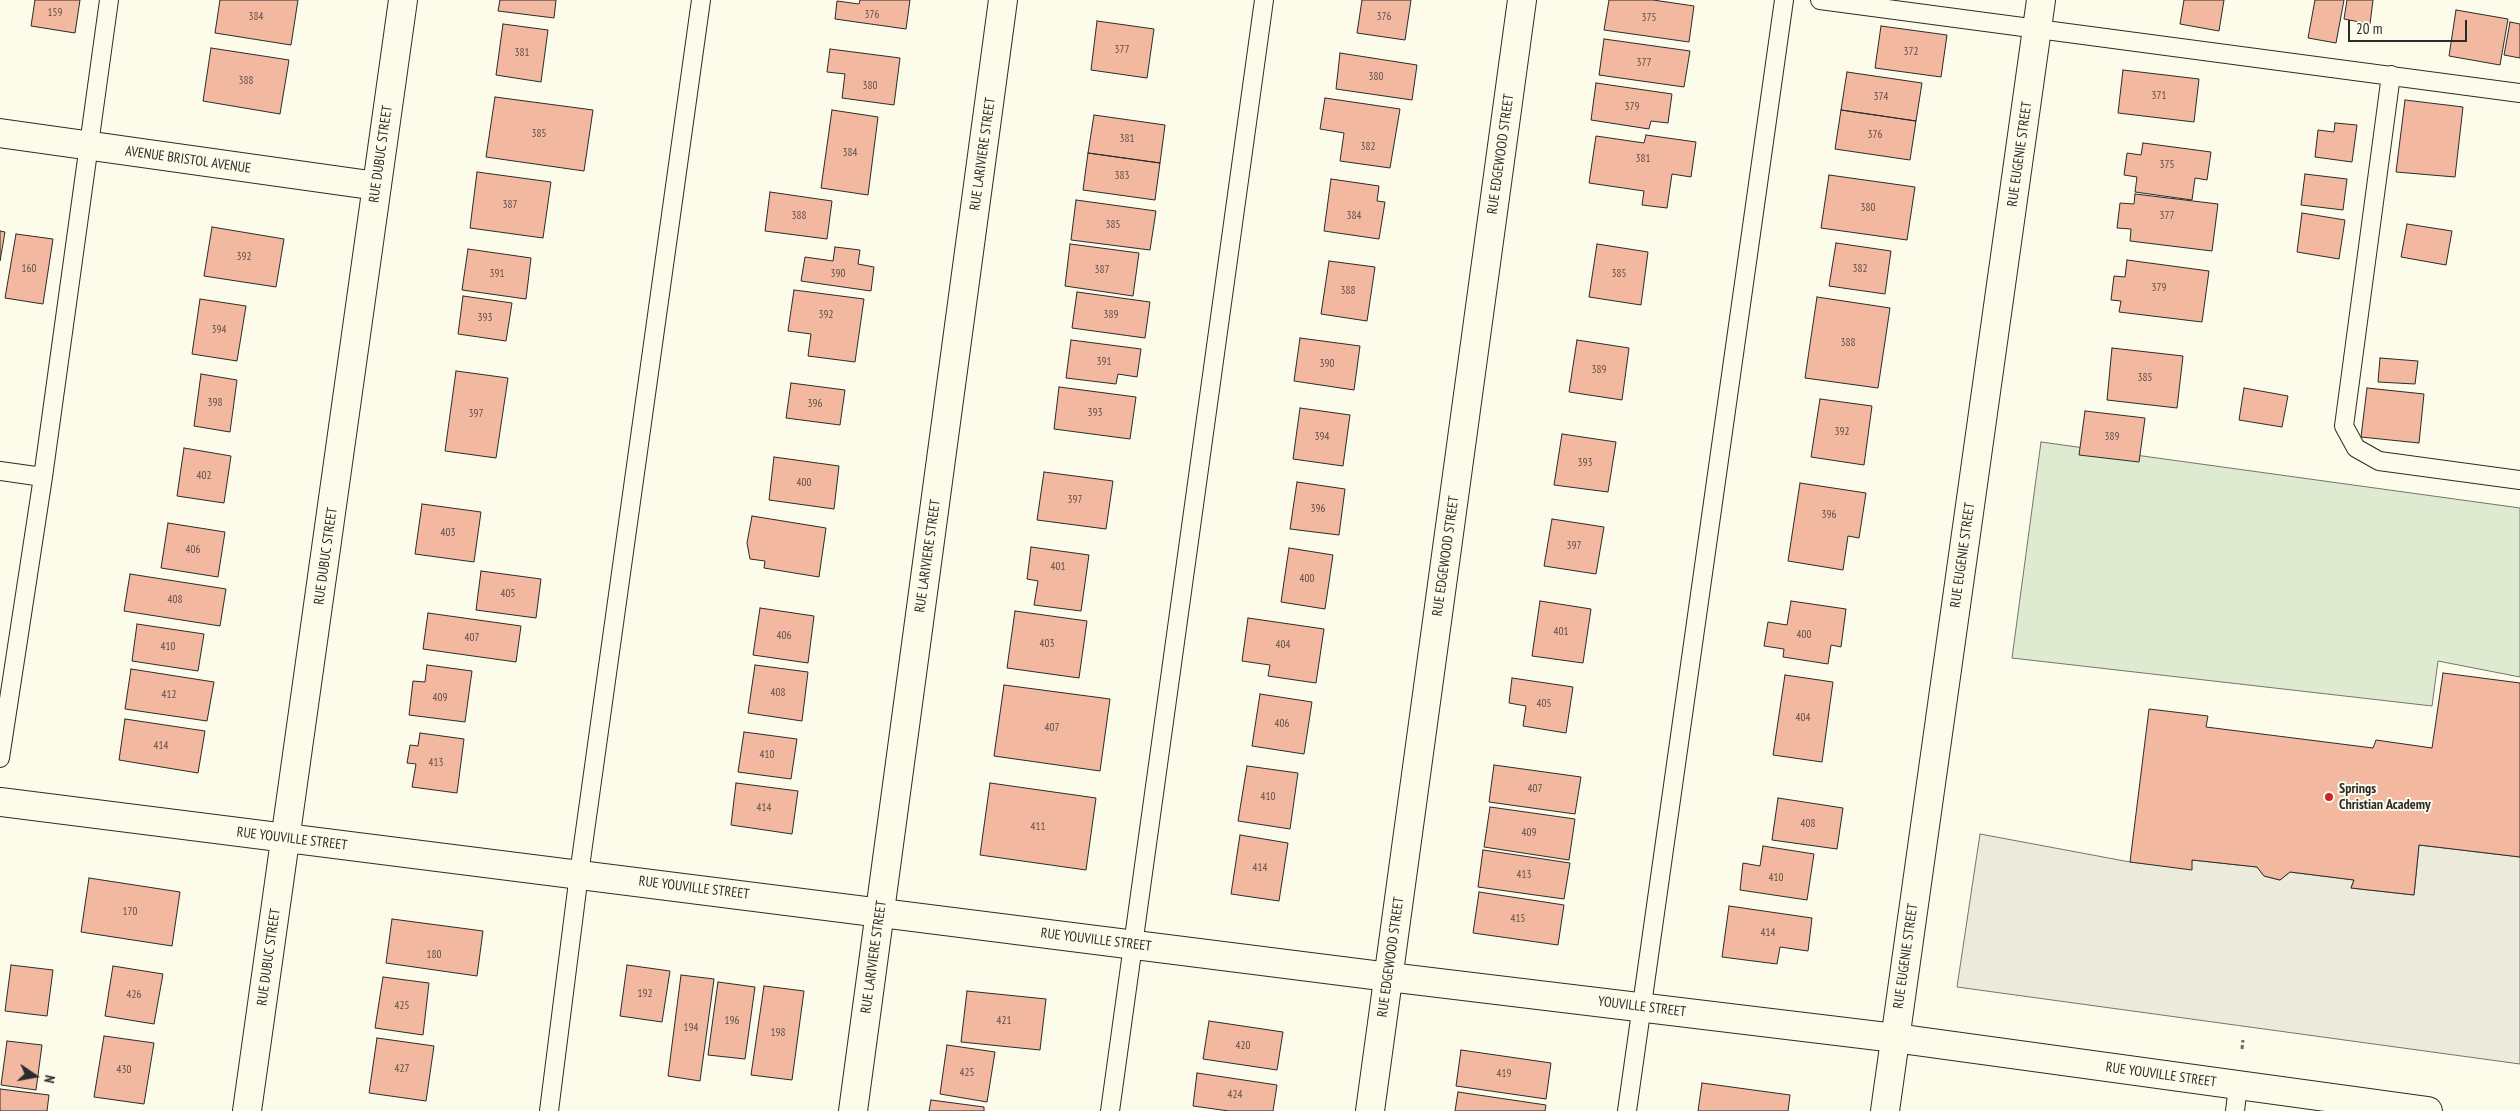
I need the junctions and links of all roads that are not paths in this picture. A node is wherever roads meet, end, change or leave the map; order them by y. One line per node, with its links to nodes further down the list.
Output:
1 (109, 0): 14 (lane)
2 (402, 0): 15 (street, RUE DUBUC STREET)
3 (701, 0): 22 (lane)
4 (1003, 0): 23 (street, RUE LARIVIERE STREET)
5 (1264, 0): 24 (lane)
6 (1522, 0): 25 (street, RUE EDGEWOOD STREET)
7 (1784, 0): 26 (lane)
8 (1820, 0): 10 (lane)
9 (2041, 0): 10 (street, RUE EUGENIE STREET)
10 (2038, 27): 11 (lane); 27 (street, RUE EUGENIE STREET)
11 (2391, 75): 12 (lane); 18 (lane)
12 (2520, 93)
13 (0, 133): 14 (street, AVENUE BRISTOL AVENUE)
14 (88, 146): 15 (street, AVENUE BRISTOL AVENUE); 17 (lane)
15 (377, 186): 21 (street, RUE DUBUC STREET)
16 (0, 471): 17 (lane)
17 (42, 477): 19 (lane)
18 (2520, 480)
19 (0, 758)
20 (0, 802): 21 (street, RUE YOUVILLE STREET)
21 (287, 838): 22 (street, RUE YOUVILLE STREET); 29 (street, RUE DUBUC STREET)
22 (579, 874): 23 (street, RUE YOUVILLE STREET); 30 (lane)
23 (880, 912): 24 (street, RUE YOUVILLE STREET); 31 (street, RUE LARIVIERE STREET)
24 (1134, 944): 25 (street, RUE YOUVILLE STREET); 32 (lane)
25 (1388, 977): 26 (street, YOUVILLE STREET); 33 (street, RUE EDGEWOOD STREET)
26 (1642, 1007): 27 (street, YOUVILLE STREET); 34 (lane)
27 (1895, 1038): 28 (street, RUE YOUVILLE STREET); 35 (street, RUE EUGENIE STREET)
28 (2236, 1098): 36 (street, RUE YOUVILLE STREET)
29 (247, 1111)
30 (549, 1111)
31 (853, 1111)
32 (1110, 1111)
33 (1370, 1111)
34 (1627, 1111)
35 (1885, 1111)
36 (2428, 1111)

